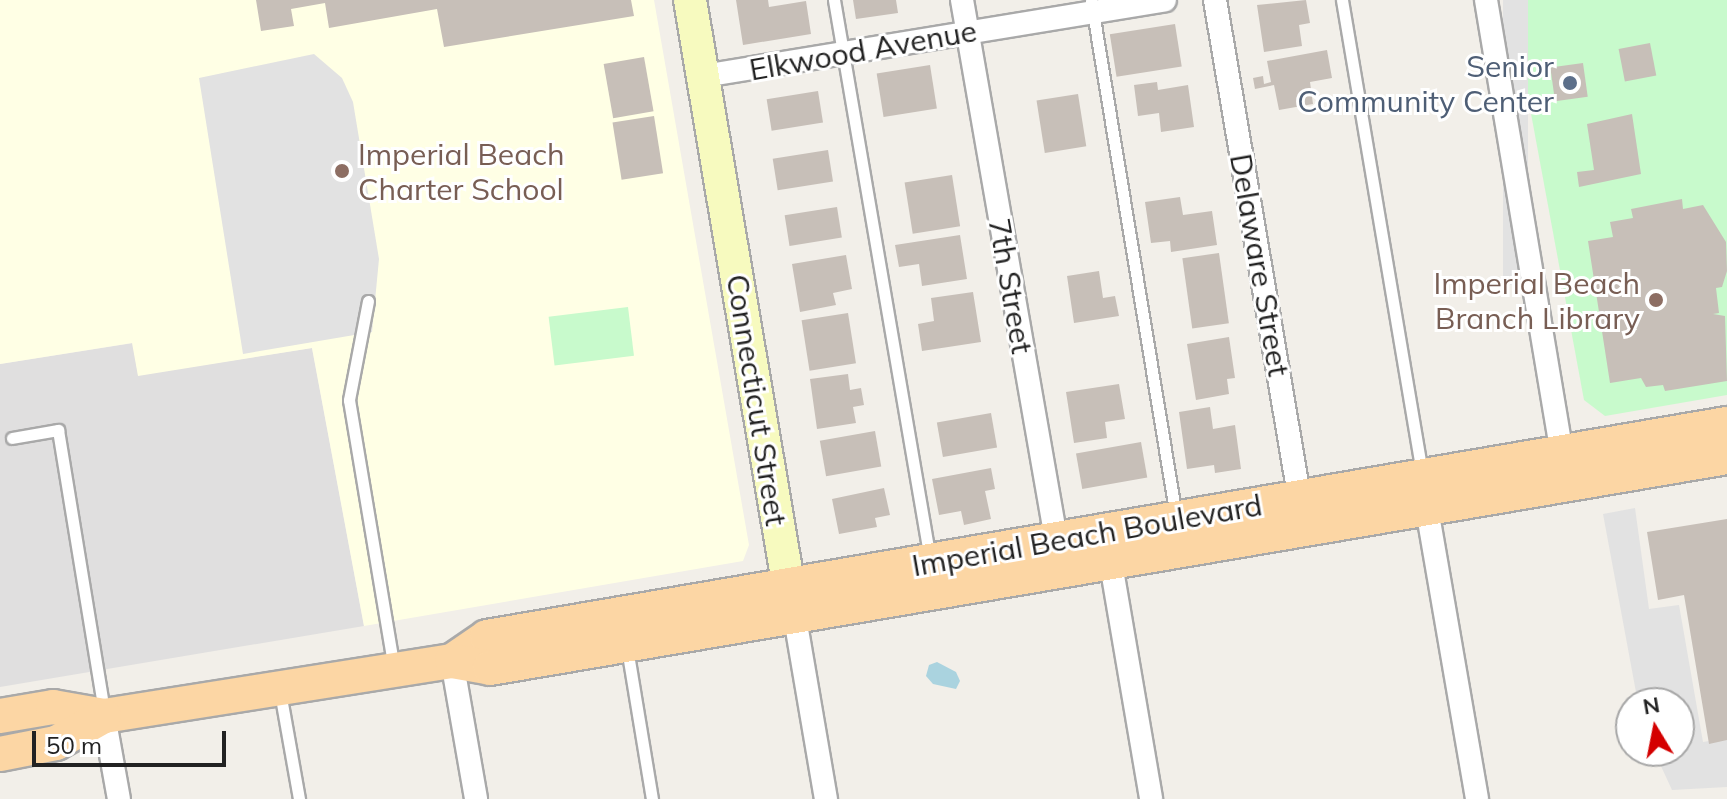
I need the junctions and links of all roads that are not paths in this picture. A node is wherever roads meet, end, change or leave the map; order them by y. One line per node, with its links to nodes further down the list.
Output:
1 (690, 0): 11 (street, Connecticut Street)
2 (834, 0): 10 (lane)
3 (962, 0): 9 (street, 7th Street)
4 (1165, 0): 8 (street, Elkwood Avenue)
5 (1215, 0): 18 (street, Delaware Street)
6 (1342, 0): 17 (lane)
7 (1486, 0): 16 (street)
8 (1092, 6): 9 (street, Elkwood Avenue); 19 (lane)
9 (967, 33): 10 (street, Elkwood Avenue); 20 (street, 7th Street)
10 (844, 54): 11 (street, Elkwood Avenue); 21 (lane)
11 (703, 76): 23 (street, Connecticut Street)
12 (368, 301): 26 (lane)
13 (1727, 424): 16 (main road, Imperial Beach Boulevard)
14 (12, 438): 29 (lane)
15 (1727, 457): 16 (main road, Imperial Beach Boulevard)
16 (1565, 469): 17 (main road, Imperial Beach Boulevard)
17 (1425, 493): 18 (main road, Imperial Beach Boulevard); 37 (street)
18 (1302, 514): 19 (main road, Imperial Beach Boulevard); 22 (main road, Imperial Beach Boulevard)
19 (1177, 519): 20 (main road, Imperial Beach Boulevard)
20 (1058, 555): 21 (main road, Imperial Beach Boulevard); 22 (main road, Imperial Beach Boulevard); 23 (main road, Imperial Beach Boulevard)
21 (930, 563): 23 (main road, Imperial Beach Boulevard)
22 (1111, 564): 36 (street)
23 (791, 603): 24 (main road, Imperial Beach Boulevard); 25 (main road, Imperial Beach Boulevard); 35 (street, Connecticut Street)
24 (626, 647): 25 (main road, Imperial Beach Boulevard); 34 (lane)
25 (452, 661): 26 (main road, Imperial Beach Boulevard); 33 (street)
26 (394, 669): 27 (main road, Imperial Beach Boulevard)
27 (279, 687): 29 (main road, Imperial Beach Boulevard); 32 (lane)
28 (0, 716): 29 (main road, Imperial Beach Boulevard)
29 (104, 716): 30 (main road, Imperial Beach Boulevard); 31 (street)
30 (0, 754)
31 (119, 799)
32 (299, 799)
33 (476, 799)
34 (652, 799)
35 (826, 799)
36 (1151, 799)
37 (1477, 799)

